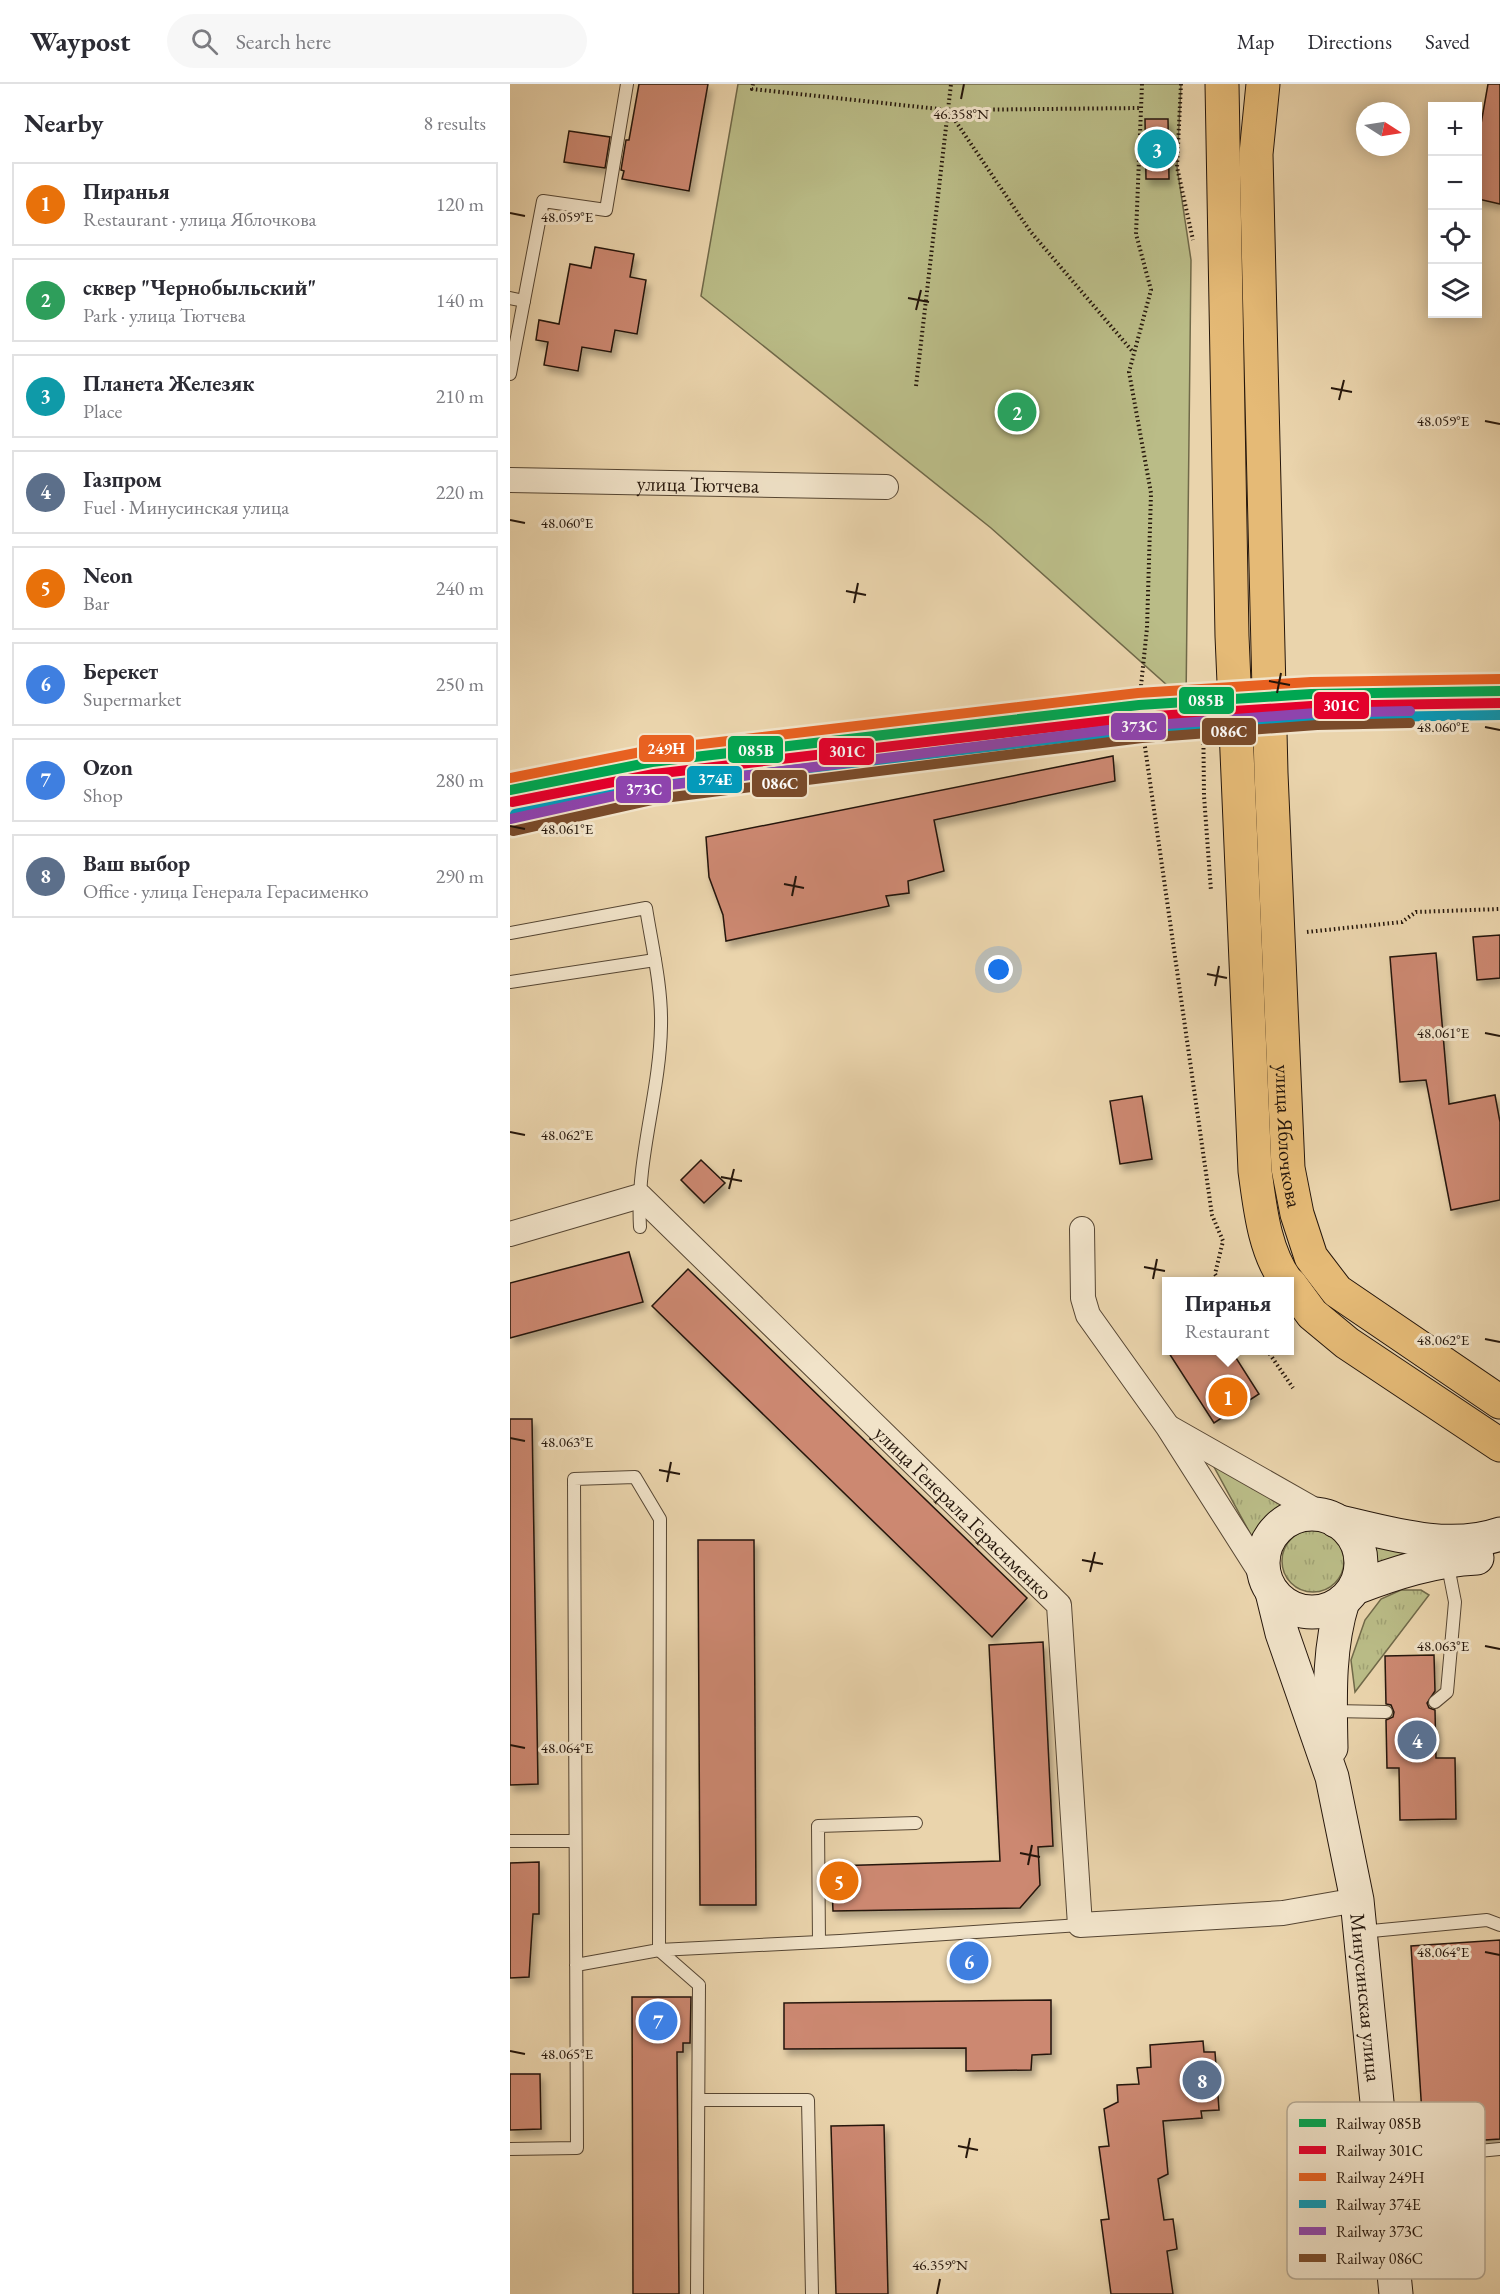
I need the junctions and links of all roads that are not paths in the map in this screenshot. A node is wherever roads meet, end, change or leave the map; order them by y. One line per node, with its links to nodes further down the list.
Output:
1 (627, 84): 5 (lane)
2 (1222, 84): 16 (main road, улица Яблочкова)
3 (1263, 84): 18 (main road, улица Яблочкова)
4 (510, 298): 5 (lane)
5 (524, 301): 6 (lane)
6 (510, 374)
7 (510, 480): 8 (street, улица Тютчева)
8 (886, 487)
9 (510, 933): 10 (lane)
10 (655, 960): 11 (lane); 12 (lane)
11 (510, 982)
12 (640, 1196): 13 (lane); 15 (street); 35 (street, улица Генерала Герасименко)
13 (640, 1227)
14 (1082, 1229): 19 (street)
15 (510, 1234)
16 (1283, 1277)
17 (1294, 1291): 20 (main road, улица Яблочкова)
18 (1500, 1402)
19 (1168, 1427): 21 (street); 25 (street)
20 (1500, 1445)
21 (1331, 1518): 22 (main road); 25 (main road); 26 (main road)
22 (1500, 1534)
23 (1500, 1557): 24 (main road)
24 (1447, 1560): 26 (main road); 27 (lane)
25 (1269, 1586): 26 (main road); 30 (main road, Минусинская улица)
26 (1349, 1594): 28 (main road, Минусинская улица)
27 (1435, 1702)
28 (1331, 1711): 29 (lane); 30 (main road, Минусинская улица)
29 (1386, 1712)
30 (1332, 1777): 34 (main road, Минусинская улица)
31 (916, 1822): 37 (lane)
32 (510, 1841): 33 (lane)
33 (575, 1841): 38 (lane); 39 (lane)
34 (1358, 1916): 35 (street); 36 (lane); 41 (main road, Минусинская улица)
35 (1080, 1925): 37 (lane)
36 (1500, 1925)
37 (819, 1942): 38 (lane)
38 (659, 1950): 39 (lane); 40 (lane)
39 (576, 1965): 42 (lane)
40 (699, 2100): 46 (lane); 47 (lane)
41 (1377, 2102)
42 (510, 2149)
43 (1500, 2149): 44 (lane)
44 (1485, 2150)
45 (1395, 2279): 48 (main road, Минусинская улица)
46 (697, 2294)
47 (812, 2294)
48 (1396, 2294)

